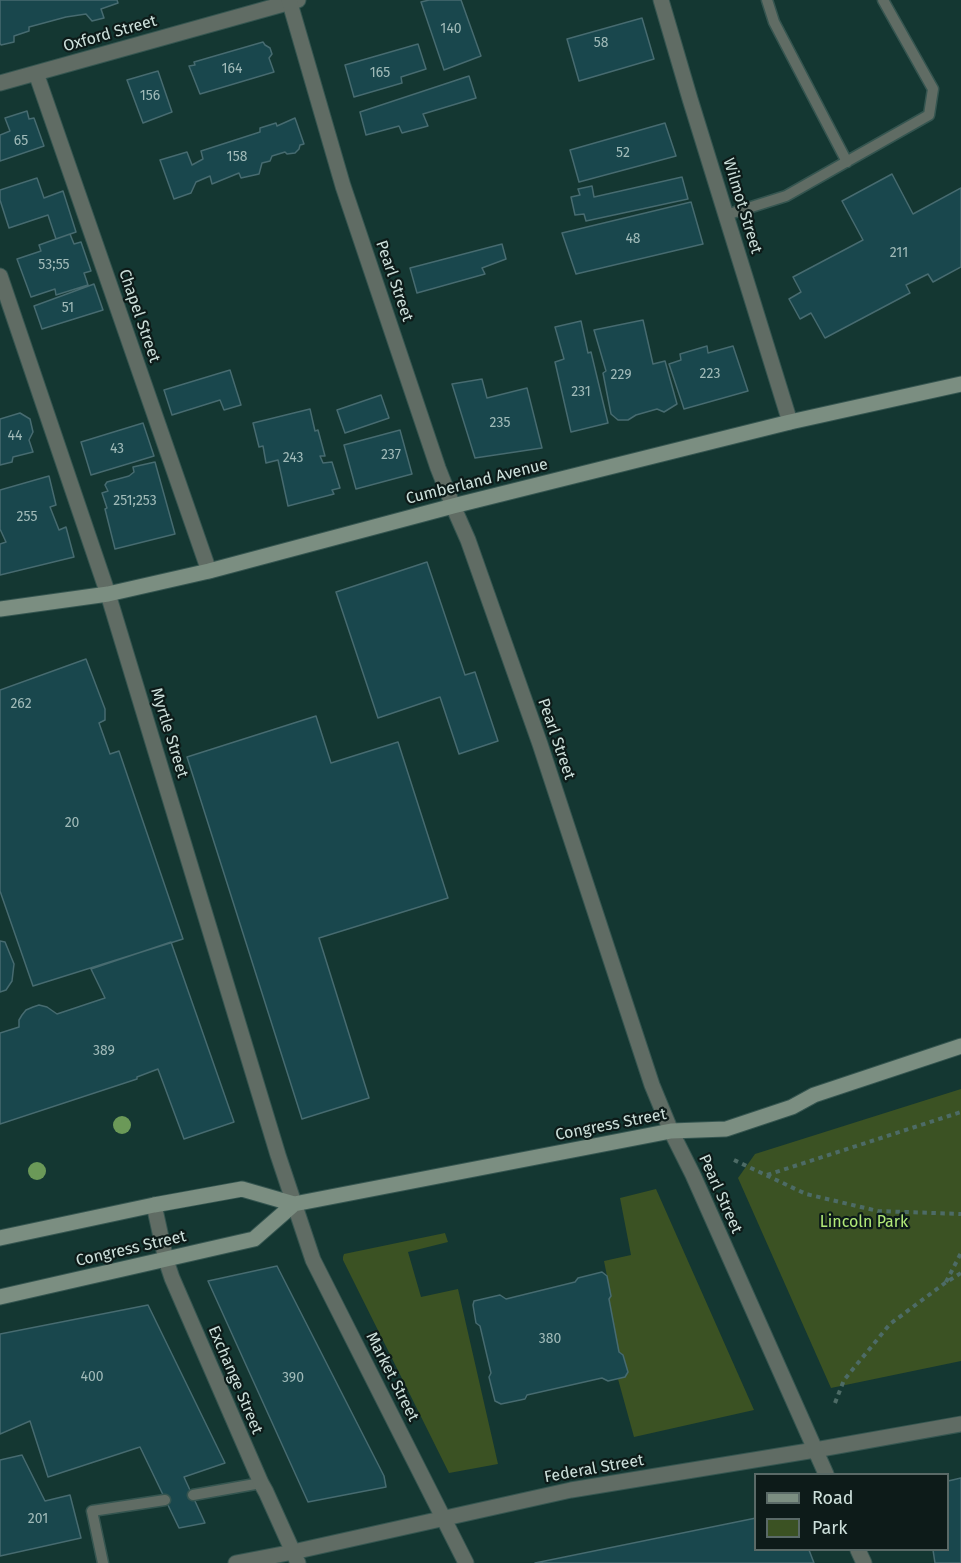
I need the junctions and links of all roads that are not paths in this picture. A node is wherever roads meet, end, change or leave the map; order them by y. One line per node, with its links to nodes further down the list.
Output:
1 (661, 0): 8 (street, Wilmot Street)
2 (767, 0): 7 (lane)
3 (883, 0): 7 (lane)
4 (293, 1): 5 (street, Oxford Street); 12 (street, Pearl Street)
5 (36, 73): 6 (street, Oxford Street); 13 (street, Chapel Street)
6 (0, 82)
7 (847, 162): 8 (lane)
8 (726, 215): 11 (street, Wilmot Street)
9 (0, 276): 14 (street, Myrtle Street)
10 (961, 384): 11 (main road, Cumberland Avenue)
11 (790, 422): 12 (main road, Cumberland Avenue)
12 (453, 507): 13 (main road, Cumberland Avenue); 17 (street, Pearl Street)
13 (209, 571): 14 (main road, Cumberland Avenue)
14 (108, 594): 15 (main road, Cumberland Avenue); 18 (street, Myrtle Street)
15 (0, 609)
16 (961, 1046): 17 (main road, Congress Street)
17 (671, 1131): 18 (main road, Congress Street); 24 (street, Pearl Street)
18 (294, 1204): 19 (main road, Congress Street); 21 (main road, Congress Street); 29 (street, Market Street)
19 (154, 1205): 20 (main road, Congress Street); 21 (street, Exchange Street)
20 (0, 1238)
21 (166, 1260): 22 (main road, Congress Street); 26 (street, Exchange Street)
22 (0, 1297)
23 (961, 1424): 24 (street, Federal Street)
24 (815, 1450): 25 (street, Pearl Street); 29 (street, Federal Street)
25 (826, 1473)
26 (261, 1483): 27 (lane); 30 (street, Exchange Street)
27 (193, 1495)
28 (165, 1500): 31 (lane)
29 (444, 1519): 30 (street, Federal Street); 33 (street, Market Street)
30 (296, 1558): 32 (street, Federal Street)
31 (103, 1563)
32 (236, 1563)
33 (466, 1563)

